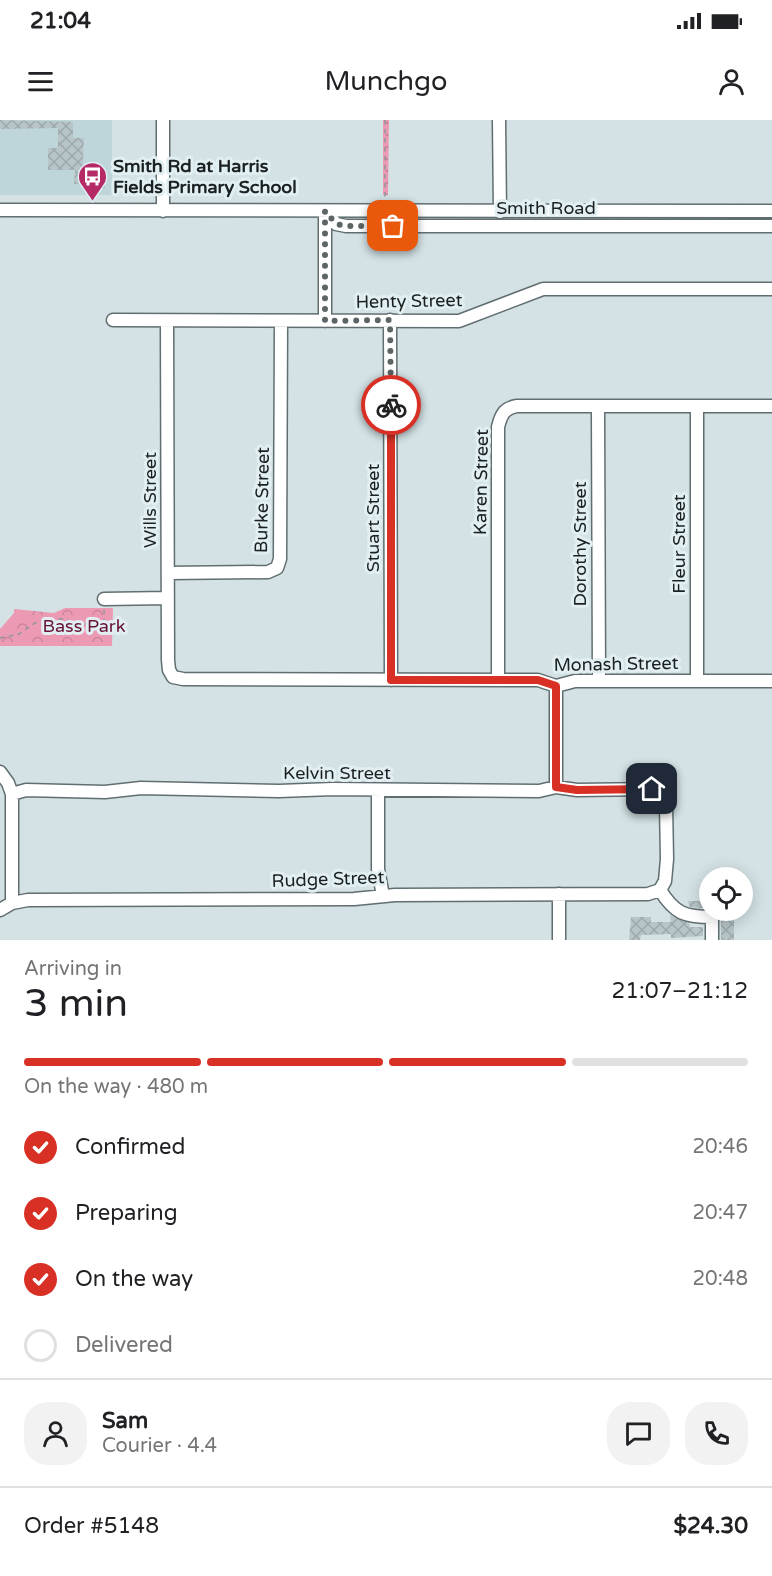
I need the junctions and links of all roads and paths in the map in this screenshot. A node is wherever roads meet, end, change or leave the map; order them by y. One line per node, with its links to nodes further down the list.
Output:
1 (163, 120): 6 (street)
2 (385, 120): 4 (path)
3 (499, 120): 9 (street)
4 (385, 201)
5 (0, 210): 6 (street, Smith Road)
6 (163, 211): 7 (street, Smith Road)
7 (325, 211): 9 (street, Smith Road); 10 (street, Smith Road); 15 (street)
8 (772, 211): 9 (street, Smith Road)
9 (500, 212)
10 (772, 226)
11 (772, 289): 13 (street, Henty Street)
12 (113, 320): 14 (street, Henty Street)
13 (390, 320): 15 (street, Henty Street); 25 (street, Stuart Street)
14 (167, 321): 16 (street, Henty Street); 20 (street, Wills Street)
15 (325, 321): 16 (street, Henty Street)
16 (281, 322): 20 (street, Burke Street)
17 (772, 406): 19 (street, Karen Street)
18 (598, 407): 19 (street, Karen Street); 26 (street, Karen Street); 27 (street, Dorothy Street)
19 (697, 407): 28 (street, Fleur Street)
20 (168, 573): 22 (street, Wills Street)
21 (104, 598): 22 (street); 23 (path)
22 (168, 598): 24 (street, Wills Street)
23 (0, 638)
24 (174, 677): 25 (street, Monash Street)
25 (391, 680): 26 (street, Monash Street)
26 (498, 680): 30 (street, Monash Street)
27 (598, 681): 28 (street, Monash Street); 30 (street, Monash Street)
28 (697, 681): 29 (street, Monash Street)
29 (772, 681)
30 (556, 686): 32 (street)
31 (0, 772): 34 (street)
32 (556, 787): 33 (street, Kelvin Street); 35 (street, Kelvin Street)
33 (378, 790): 34 (street, Kelvin Street); 37 (street)
34 (12, 794): 38 (street)
35 (660, 890): 36 (street, Rudge Street); 41 (street)
36 (559, 894): 37 (street, Rudge Street); 40 (street)
37 (383, 896): 38 (street, Rudge Street)
38 (12, 903): 39 (street, Rudge Street)
39 (0, 910)
40 (559, 940)
41 (712, 940)

